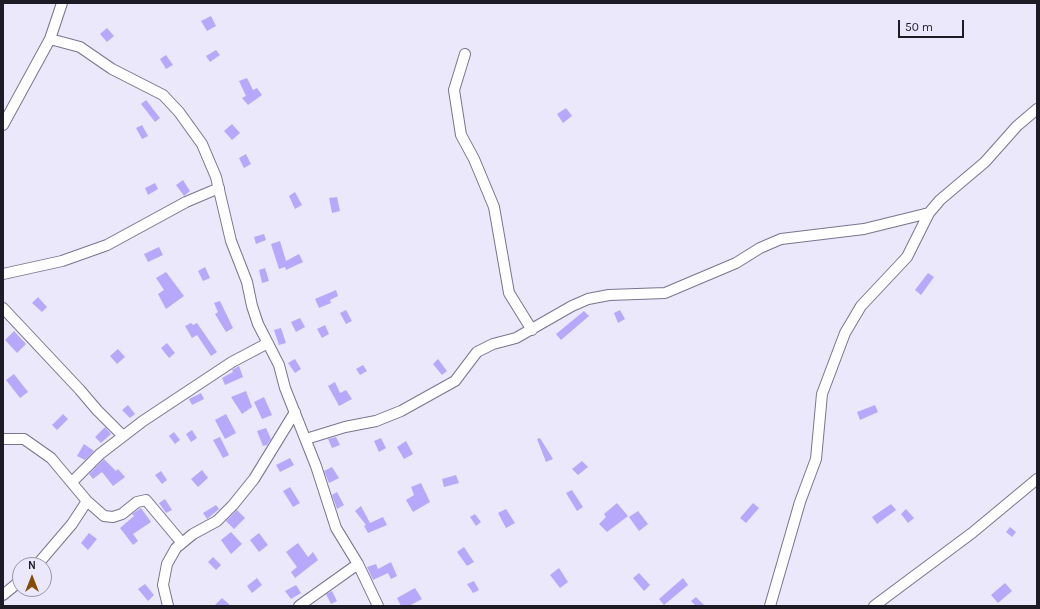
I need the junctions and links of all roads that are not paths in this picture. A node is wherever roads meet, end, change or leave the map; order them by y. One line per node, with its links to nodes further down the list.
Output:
1 (62, 3): 2 (street)
2 (50, 39): 5 (street); 6 (street)
3 (465, 54): 10 (street)
4 (1037, 109): 7 (street)
5 (3, 125)
6 (219, 188): 8 (street); 11 (street)
7 (929, 213): 10 (street); 27 (street)
8 (3, 274)
9 (3, 308): 13 (street)
10 (532, 330): 15 (street)
11 (268, 343): 12 (street); 13 (street)
12 (295, 412): 15 (street); 19 (street)
13 (123, 436): 17 (street)
14 (3, 439): 17 (street)
15 (306, 439): 21 (street)
16 (1037, 479): 28 (street)
17 (72, 482): 18 (street)
18 (87, 501): 19 (street); 20 (street)
19 (182, 543): 24 (street)
20 (44, 557)
21 (358, 564): 25 (street); 26 (street)
22 (12, 588): 23 (street)
23 (3, 595)
24 (168, 606)
25 (299, 606)
26 (378, 606)
27 (770, 606)
28 (874, 606)

